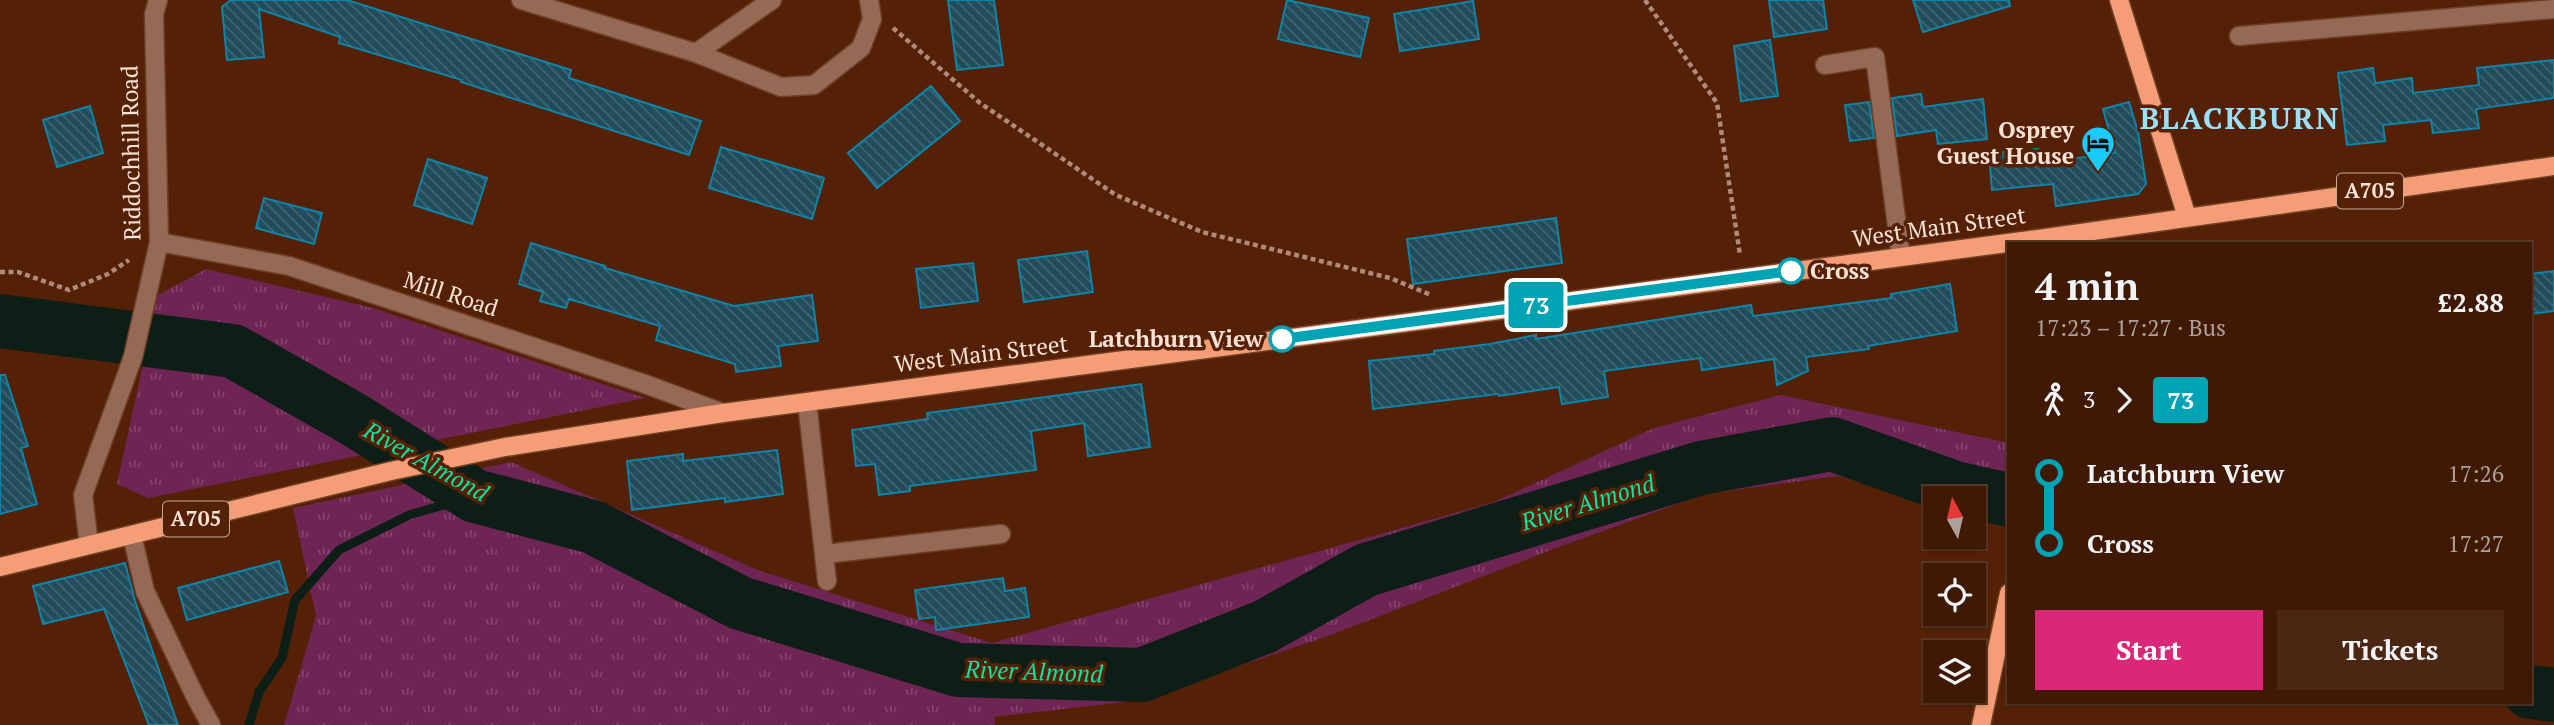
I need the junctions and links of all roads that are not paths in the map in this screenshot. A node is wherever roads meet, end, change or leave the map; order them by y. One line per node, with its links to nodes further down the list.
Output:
1 (158, 0): 13 (street, Riddochhill Road)
2 (521, 0): 8 (street)
3 (772, 0): 8 (street)
4 (869, 0): 8 (street)
5 (2119, 0): 11 (main road)
6 (2554, 9): 7 (street)
7 (2239, 37)
8 (696, 53)
9 (1825, 65): 15 (street)
10 (2554, 166): 11 (main road, A705)
11 (2187, 217): 12 (main road, West Main Street / A705)
12 (2030, 241)
13 (159, 242): 17 (street, Mill Road); 20 (street, Riddochhill Road)
14 (2007, 244): 15 (main road, West Main Street / A705)
15 (1901, 257): 16 (main road, West Main Street / A705)
16 (807, 402): 17 (main road, West Main Street / A705); 21 (street)
17 (723, 413): 19 (main road, West Main Street / A705)
18 (1001, 534): 21 (street)
19 (132, 535): 20 (main road, West Main Street / A705); 25 (street)
20 (89, 545): 22 (main road, West Main Street / A705)
21 (825, 554): 23 (street)
22 (0, 567)
23 (827, 581)
24 (2007, 602): 26 (main road)
25 (211, 725)
26 (1981, 725)

